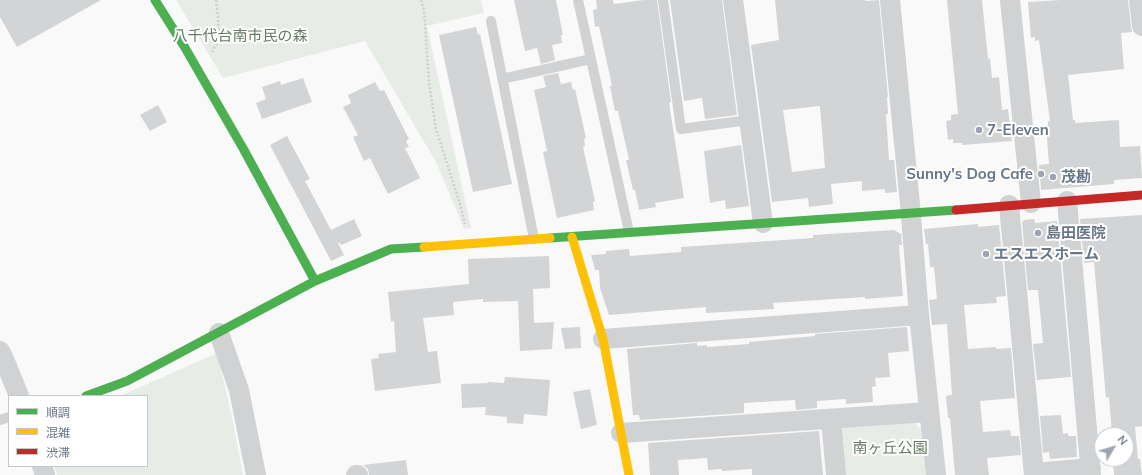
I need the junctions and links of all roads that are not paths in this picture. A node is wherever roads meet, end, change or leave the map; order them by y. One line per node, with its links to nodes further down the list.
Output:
1 (155, 0): 22 (street)
2 (578, 0): 10 (lane)
3 (664, 0): 12 (lane)
4 (733, 0): 12 (street)
5 (890, 0): 17 (street)
6 (1010, 0): 15 (street)
7 (1139, 0): 9 (street)
8 (491, 21): 11 (lane)
9 (1142, 26)
10 (591, 59): 11 (lane); 19 (lane)
11 (502, 78): 21 (lane)
12 (749, 120): 18 (street)
13 (1142, 195): 14 (street)
14 (1067, 200): 15 (street); 32 (street)
15 (1031, 203): 16 (street)
16 (1009, 204): 17 (street); 33 (street)
17 (911, 213): 18 (street); 23 (street)
18 (763, 223): 19 (street)
19 (629, 232): 20 (street)
20 (572, 237): 21 (street); 25 (street)
21 (534, 239): 22 (street)
22 (315, 281): 24 (street)
23 (919, 315): 25 (street); 29 (street)
24 (219, 333): 28 (street); 34 (street)
25 (603, 339): 31 (street)
26 (0, 351): 27 (street)
27 (19, 395)
28 (89, 395)
29 (929, 412): 30 (street); 37 (street)
30 (831, 419): 31 (street); 36 (street)
31 (621, 433): 35 (street)
32 (1091, 471): 33 (street)
33 (1034, 474)
34 (256, 475)
35 (629, 475)
36 (836, 475)
37 (936, 475)

